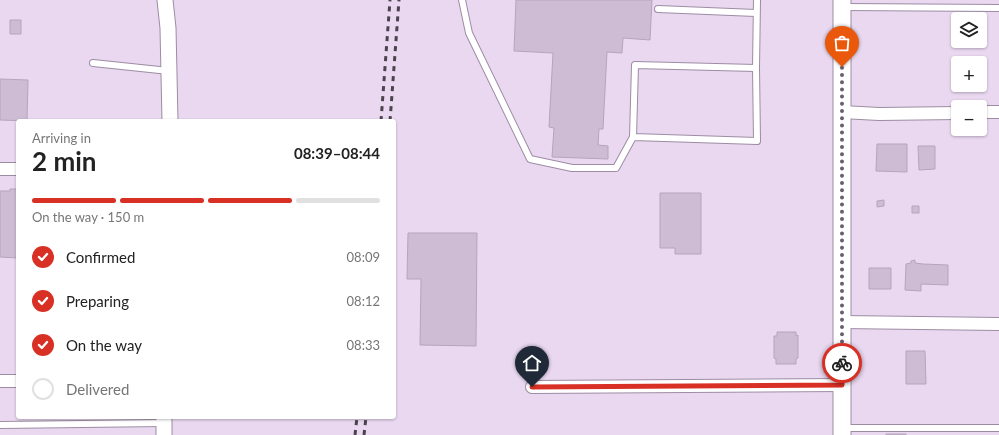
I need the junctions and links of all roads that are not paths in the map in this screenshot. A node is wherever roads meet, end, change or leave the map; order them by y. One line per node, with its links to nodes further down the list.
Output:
1 (165, 0): 10 (street)
2 (462, 0): 16 (lane)
3 (757, 0): 7 (lane)
4 (842, 4): 5 (lane); 11 (main road)
5 (999, 8)
6 (658, 9): 7 (lane)
7 (756, 13): 9 (lane)
8 (93, 63): 10 (lane)
9 (756, 68): 16 (lane); 16 (lane)
10 (169, 71): 15 (street)
11 (842, 112): 14 (street); 19 (main road)
12 (987, 112): 13 (street)
13 (999, 112)
14 (951, 113)
15 (170, 119)
16 (633, 138)
17 (0, 169): 18 (street)
18 (16, 170)
19 (842, 322): 20 (street); 23 (main road)
20 (999, 324)
21 (0, 381): 22 (street)
22 (16, 381)
23 (842, 385): 24 (street); 28 (main road)
24 (532, 387)
25 (0, 425): 26 (lane)
26 (164, 425)
27 (999, 428): 28 (lane)
28 (842, 432)

